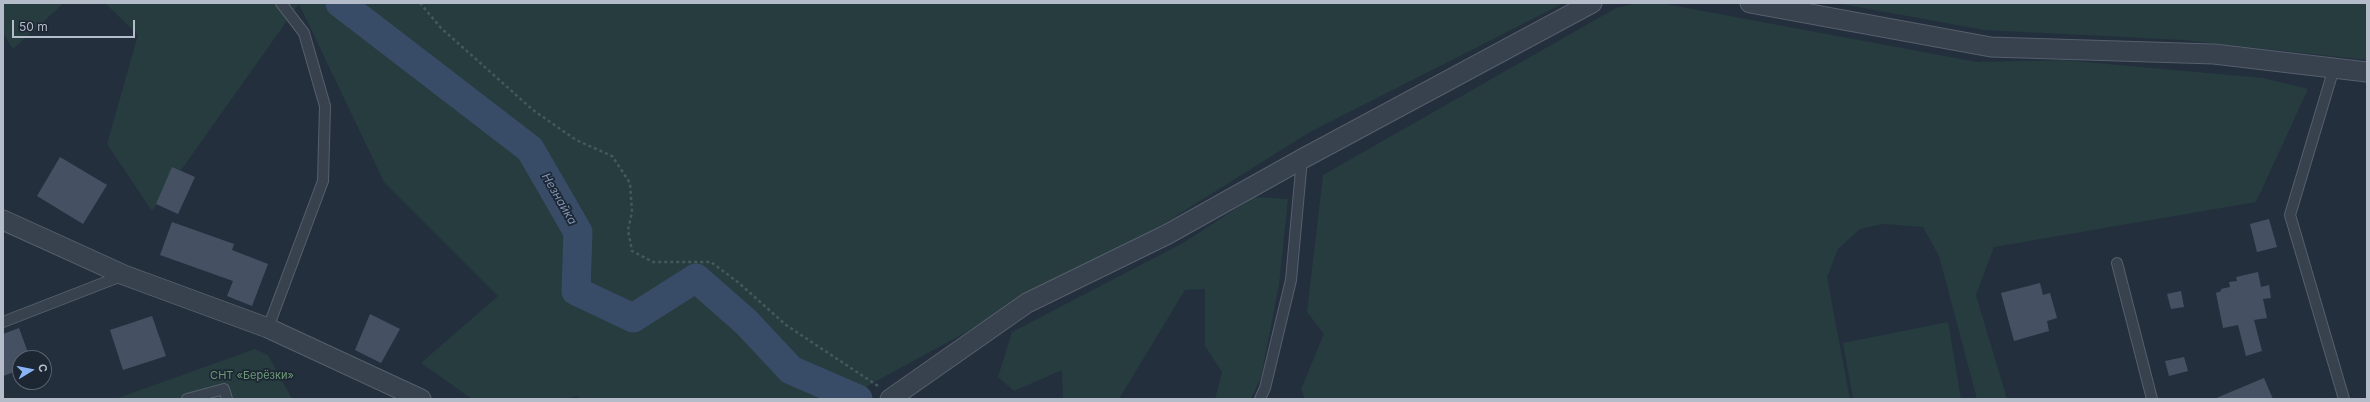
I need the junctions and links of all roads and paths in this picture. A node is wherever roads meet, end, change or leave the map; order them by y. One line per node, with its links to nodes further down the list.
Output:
1 (281, 3): 12 (lane)
2 (420, 3): 13 (path)
3 (1592, 3): 7 (street)
4 (1750, 3): 5 (street)
5 (2334, 68): 6 (street); 19 (lane)
6 (2367, 72)
7 (1302, 159): 13 (street); 17 (lane)
8 (3, 220): 10 (street)
9 (2117, 263): 18 (lane)
10 (124, 275): 11 (lane); 12 (street)
11 (3, 322)
12 (268, 328): 16 (street)
13 (892, 397)
14 (187, 399): 15 (lane)
15 (227, 399)
16 (421, 399)
17 (1260, 399)
18 (2152, 399)
19 (2344, 399)

